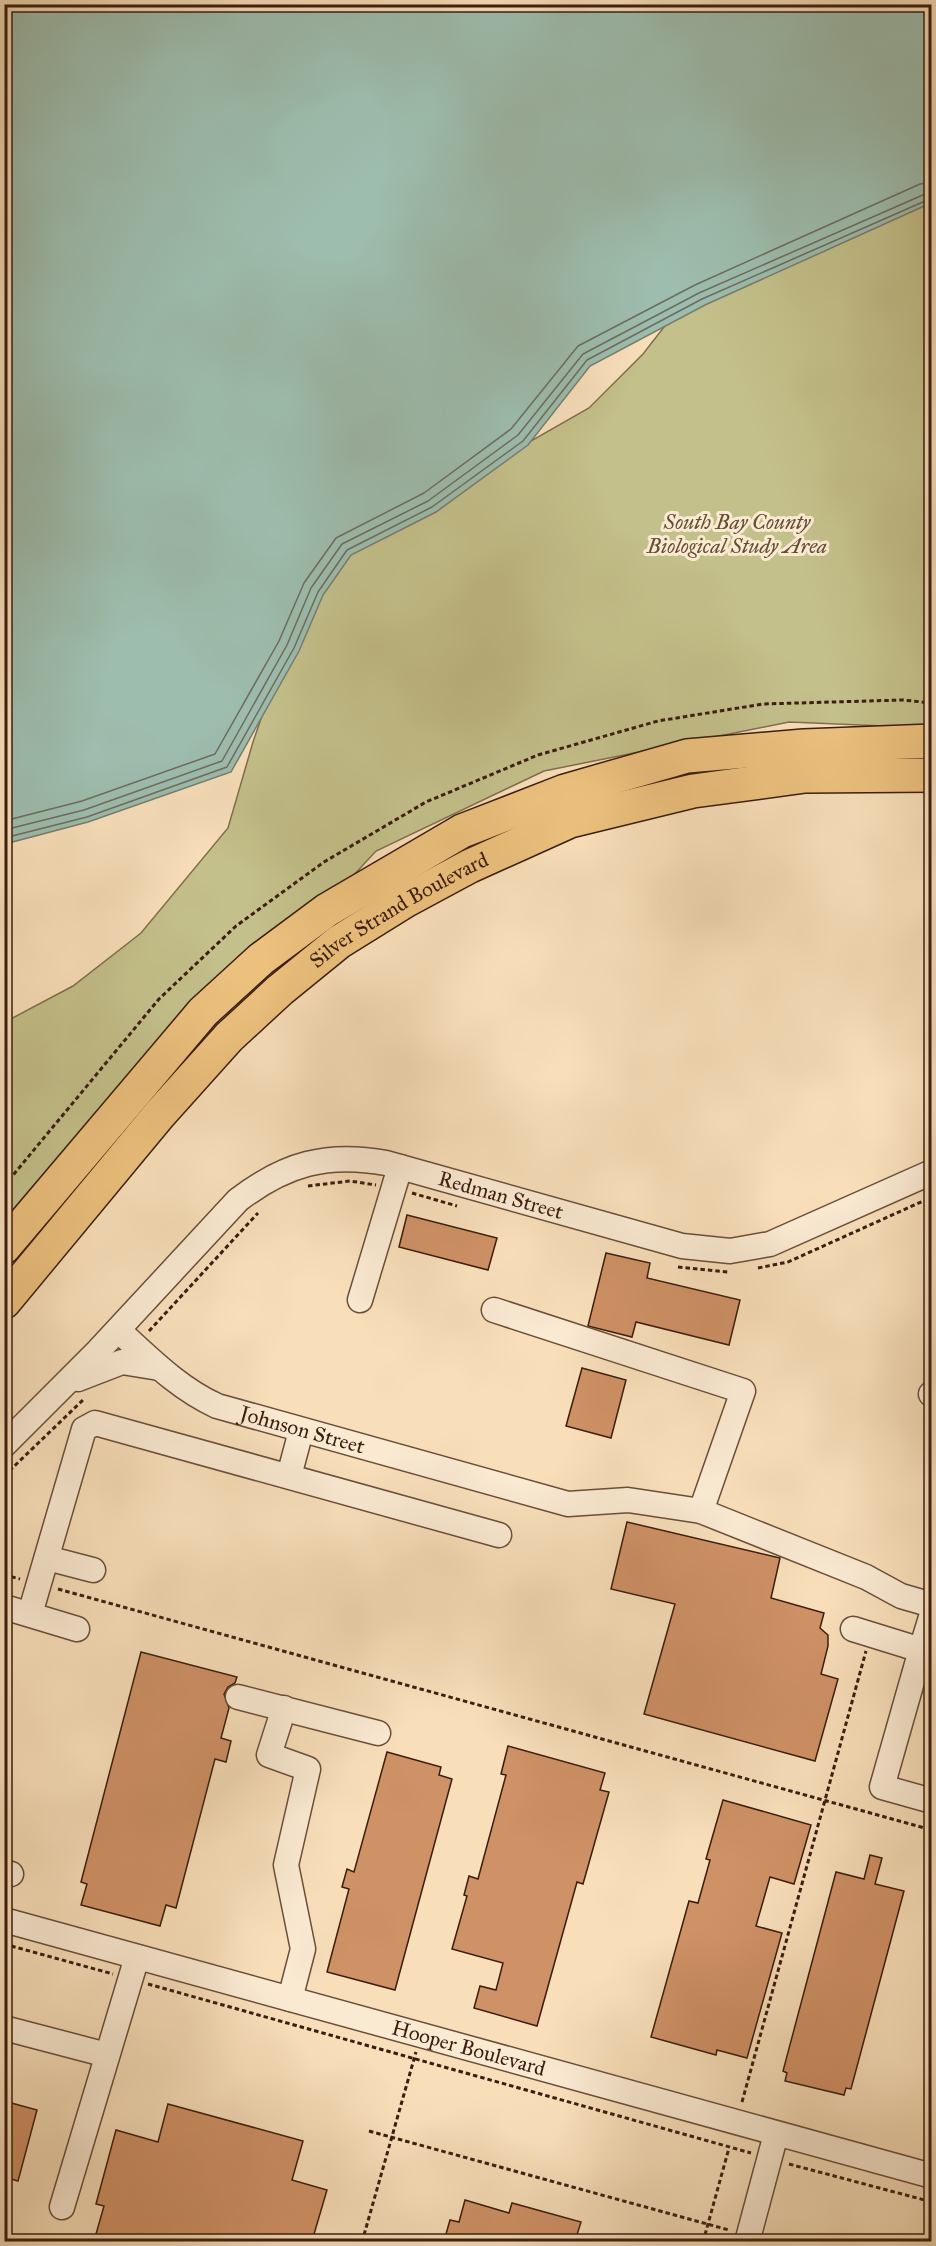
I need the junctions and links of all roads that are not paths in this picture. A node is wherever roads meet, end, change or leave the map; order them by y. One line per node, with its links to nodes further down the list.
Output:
1 (932, 741): 5 (highway, Silver Strand Boulevard)
2 (932, 775): 7 (highway, Silver Strand Boulevard)
3 (932, 1172): 4 (street, Redman Street)
4 (397, 1178): 6 (street); 9 (street, Redman Street)
5 (4, 1247)
6 (360, 1300)
7 (4, 1302)
8 (494, 1310): 15 (street)
9 (118, 1330): 10 (street, Johnson Street); 11 (street, Redman Street)
10 (159, 1368): 11 (street); 12 (street, Johnson Street)
11 (39, 1410): 13 (street)
12 (301, 1431): 14 (street); 15 (street, Johnson Street)
13 (4, 1444)
14 (289, 1476): 16 (street); 17 (street)
15 (701, 1511): 19 (street, Johnson Street)
16 (499, 1535)
17 (47, 1558): 18 (street); 21 (street)
18 (93, 1570)
19 (932, 1605)
20 (4, 1607): 21 (street)
21 (30, 1614): 23 (street)
22 (932, 1614): 25 (street)
23 (77, 1629)
24 (860, 1637): 25 (street)
25 (921, 1650): 29 (street)
26 (237, 1697): 27 (street)
27 (284, 1708): 28 (street); 32 (street)
28 (378, 1733)
29 (932, 1801)
30 (4, 1920): 31 (street, Hooper Boulevard)
31 (134, 1968): 32 (street, Hooper Boulevard); 34 (street)
32 (290, 1999): 35 (street, Hooper Boulevard)
33 (4, 2028): 34 (street)
34 (107, 2055): 37 (street)
35 (776, 2134): 36 (street, Hooper Boulevard); 38 (street)
36 (932, 2176)
37 (63, 2207)
38 (747, 2239)

